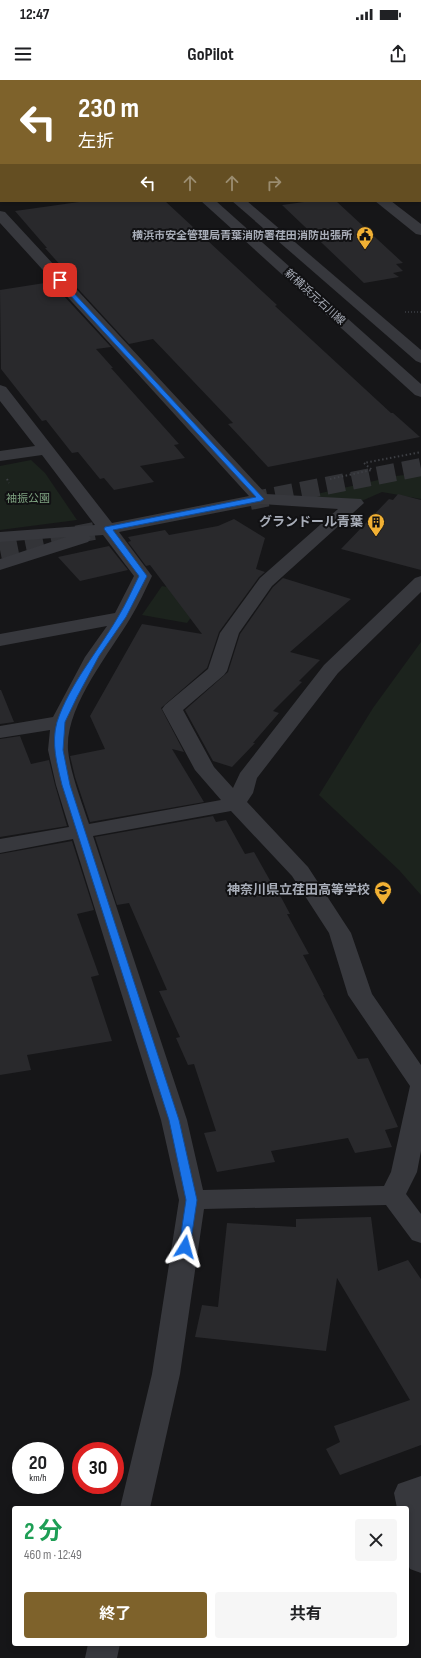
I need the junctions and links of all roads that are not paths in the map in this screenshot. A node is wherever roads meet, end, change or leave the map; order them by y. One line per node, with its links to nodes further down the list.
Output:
1 (209, 202): 8 (street, 新横浜元石川線)
2 (240, 202): 6 (street, 新横浜元石川線)
3 (383, 202): 5 (street)
4 (0, 215): 11 (street)
5 (421, 231)
6 (421, 358)
7 (0, 390): 9 (street)
8 (421, 392)
9 (46, 449): 10 (street); 12 (street)
10 (0, 456)
11 (261, 499): 12 (street); 20 (street)
12 (108, 529): 13 (street); 14 (street); 16 (street)
13 (0, 537)
14 (0, 566)
15 (421, 582): 20 (street)
16 (122, 617): 17 (street); 18 (street)
17 (0, 640)
18 (61, 722): 19 (street); 21 (street)
19 (0, 732)
20 (236, 804): 21 (street); 23 (street)
21 (82, 832): 22 (street); 26 (street)
22 (0, 846)
23 (421, 1084)
24 (421, 1088): 25 (street)
25 (393, 1195): 26 (street); 27 (street)
26 (192, 1200): 29 (street)
27 (421, 1233)
28 (421, 1488): 30 (street)
29 (135, 1506)
30 (421, 1560)
31 (104, 1646): 32 (street)
32 (101, 1658)

